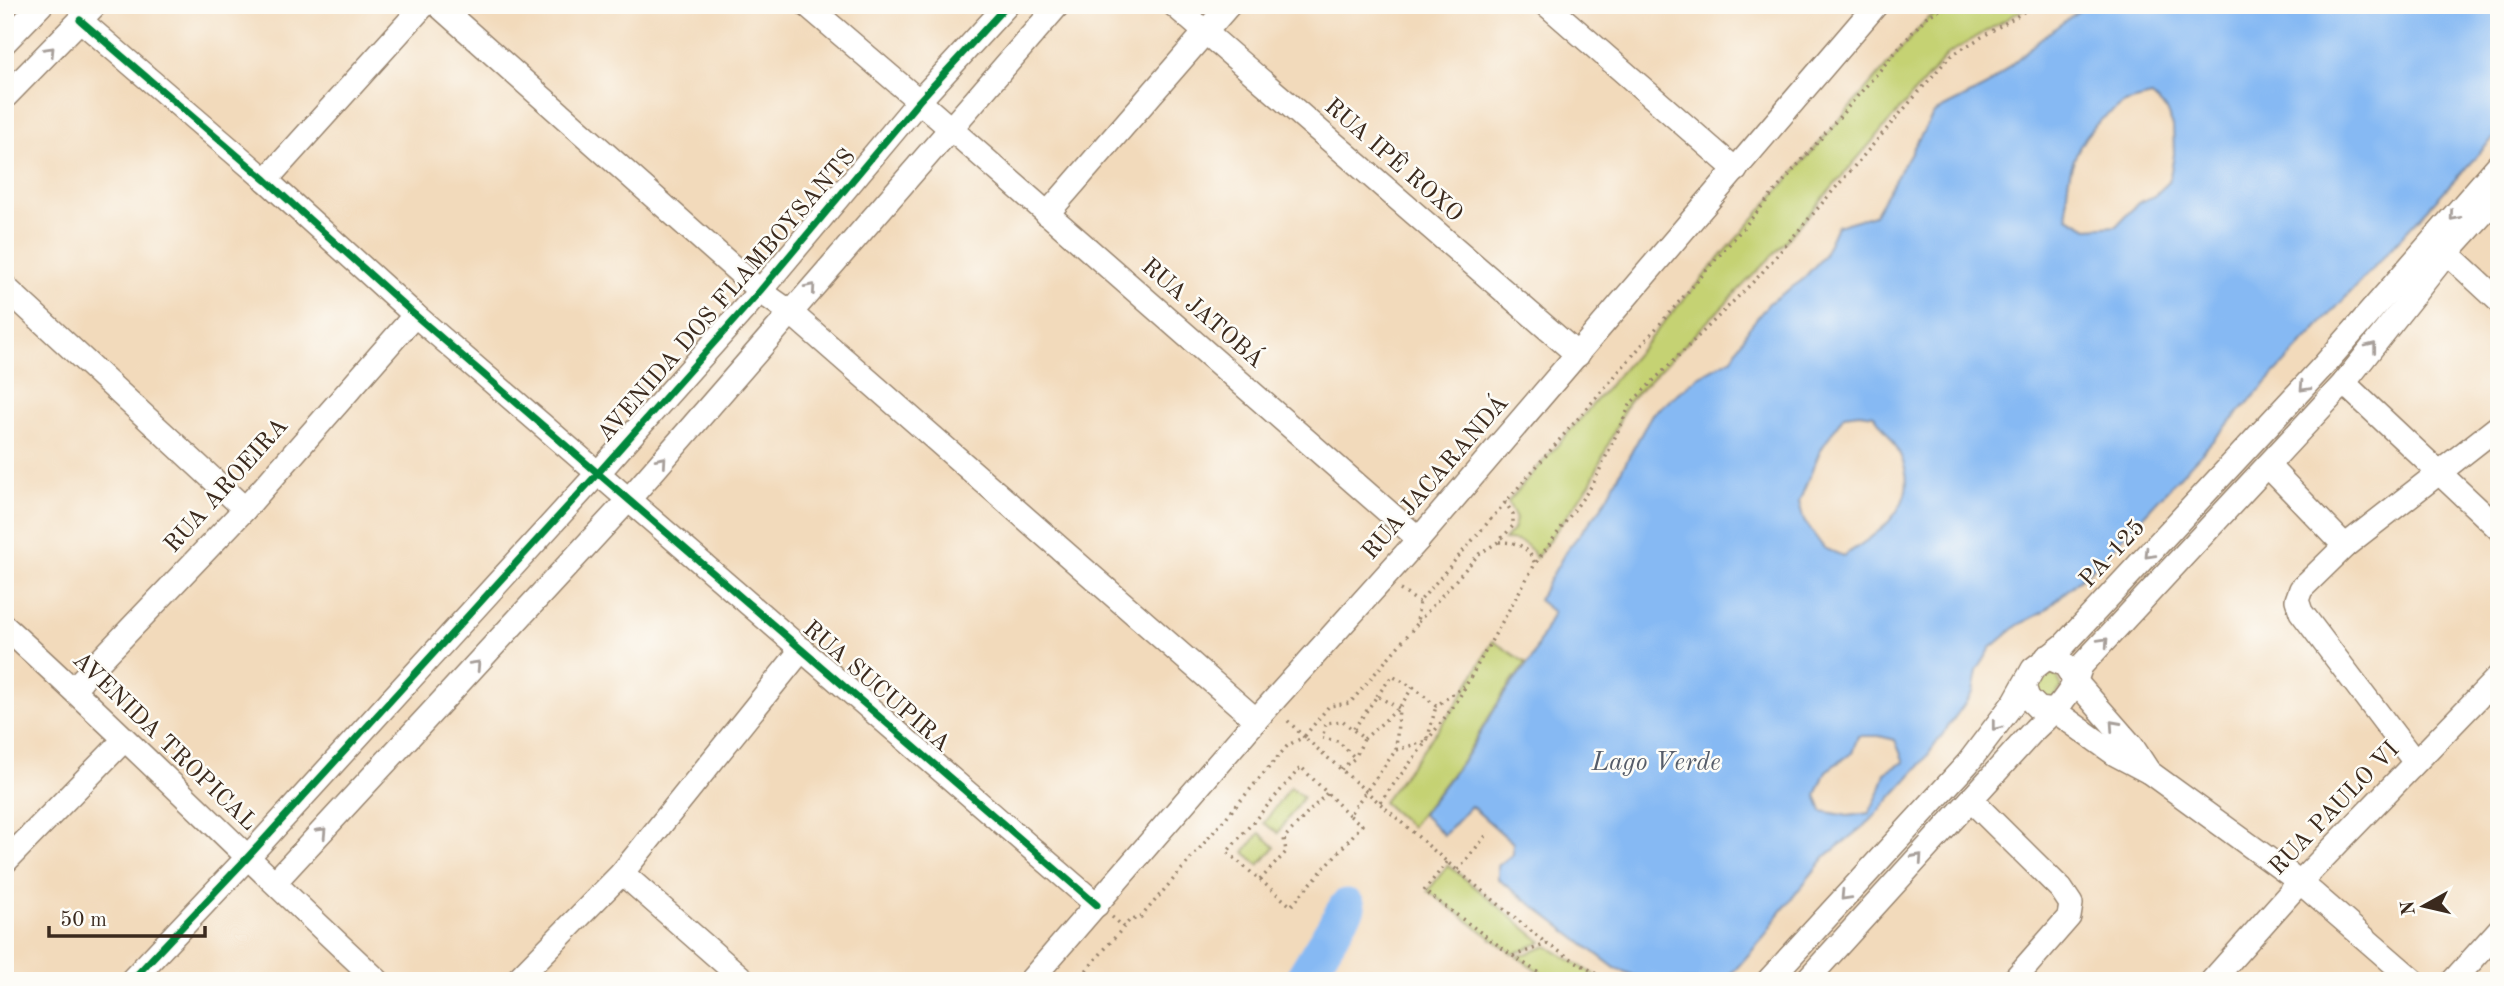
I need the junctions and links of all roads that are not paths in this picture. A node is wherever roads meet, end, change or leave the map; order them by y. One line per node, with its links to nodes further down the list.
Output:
1 (424, 5): 19 (street)
2 (438, 5): 24 (street)
3 (1007, 5): 15 (street, AVENIDA DOS FLAMBOYSANTS)
4 (1058, 5): 16 (street)
5 (1174, 5): 12 (street, RUA IPÊ ROXO)
6 (1229, 5): 12 (street)
7 (1547, 5): 18 (street)
8 (1876, 5): 18 (street, RUA JACARANDÁ)
9 (32, 8): 13 (street)
10 (819, 9): 15 (street)
11 (87, 13): 14 (street, one-way to 11); 19 (street, RUA SUCUPIRA)
12 (1205, 33): 21 (street); 28 (street, RUA IPÊ ROXO)
13 (5, 42)
14 (5, 97)
15 (919, 101): 16 (street, RUA JATOBÁ); 24 (street, AVENIDA DOS FLAMBOYSANTS)
16 (951, 130): 21 (street, RUA JATOBÁ); 26 (street, one-way to 16)
17 (2499, 164): 41 (street, PA-125 / PA-125, one-way to 41)
18 (1736, 170): 28 (street, RUA JACARANDÁ)
19 (266, 180): 27 (street, RUA SUCUPIRA)
20 (2499, 197): 22 (street)
21 (1047, 214): 37 (street, RUA JATOBÁ)
22 (2447, 253): 25 (street); 29 (street, one-way to 22)
23 (5, 287): 35 (street)
24 (760, 291): 26 (street); 32 (street, AVENIDA DOS FLAMBOYSANTS)
25 (2499, 301)
26 (790, 312): 34 (street, one-way to 26); 47 (street)
27 (415, 315): 32 (street, RUA SUCUPIRA); 35 (street, RUA AROEIRA)
28 (1578, 355): 37 (street, RUA JACARANDÁ)
29 (2344, 383): 33 (street); 43 (street, one-way to 29)
30 (2499, 426): 33 (street)
31 (2272, 470): 38 (street)
32 (599, 472): 34 (street, RUA SUCUPIRA); 52 (street, AVENIDA DOS FLAMBOYSANTS)
33 (2439, 473): 36 (street); 38 (street)
34 (630, 498): 40 (street, RUA SUCUPIRA); 55 (street, one-way to 34)
35 (245, 509): 45 (street, RUA AROEIRA)
36 (2499, 529)
37 (1419, 538): 47 (street, RUA JACARANDÁ)
38 (2345, 546): 49 (street)
39 (5, 627): 45 (street, AVENIDA TROPICAL)
40 (802, 649): 54 (street); 57 (street, RUA SUCUPIRA)
41 (2047, 657): 43 (street); 44 (street, PA-125 / PA-125)
42 (2499, 676): 49 (street, RUA PAULO VI)
43 (2076, 682): 46 (street); 50 (street, one-way to 43)
44 (2024, 686): 46 (street); 65 (street, PA-125 / PA-125, one-way to 65)
45 (73, 689): 48 (street, AVENIDA TROPICAL)
46 (2055, 711): 50 (street); 51 (street)
47 (1264, 712): 57 (street, RUA JACARANDÁ)
48 (124, 740): 52 (street, AVENIDA TROPICAL); 53 (street)
49 (2415, 762): 56 (street, RUA PAULO VI)
50 (2149, 772): 56 (street)
51 (1971, 800): 59 (street, one-way to 51); 66 (street)
52 (247, 858): 55 (street, AVENIDA TROPICAL); 61 (street, AVENIDA DOS FLAMBOYSANTS)
53 (5, 862)
54 (622, 873): 62 (street); 63 (street)
55 (275, 882): 60 (street, AVENIDA TROPICAL)
56 (2300, 882): 67 (street, RUA PAULO VI); 68 (street)
57 (1097, 905): 64 (street, RUA JACARANDÁ)
58 (2499, 930): 69 (street)
59 (1820, 976)
60 (366, 977)
61 (131, 981)
62 (516, 981)
63 (745, 981)
64 (1030, 981)
65 (1768, 981)
66 (2013, 981)
67 (2212, 981)
68 (2414, 981)
69 (2453, 981)

